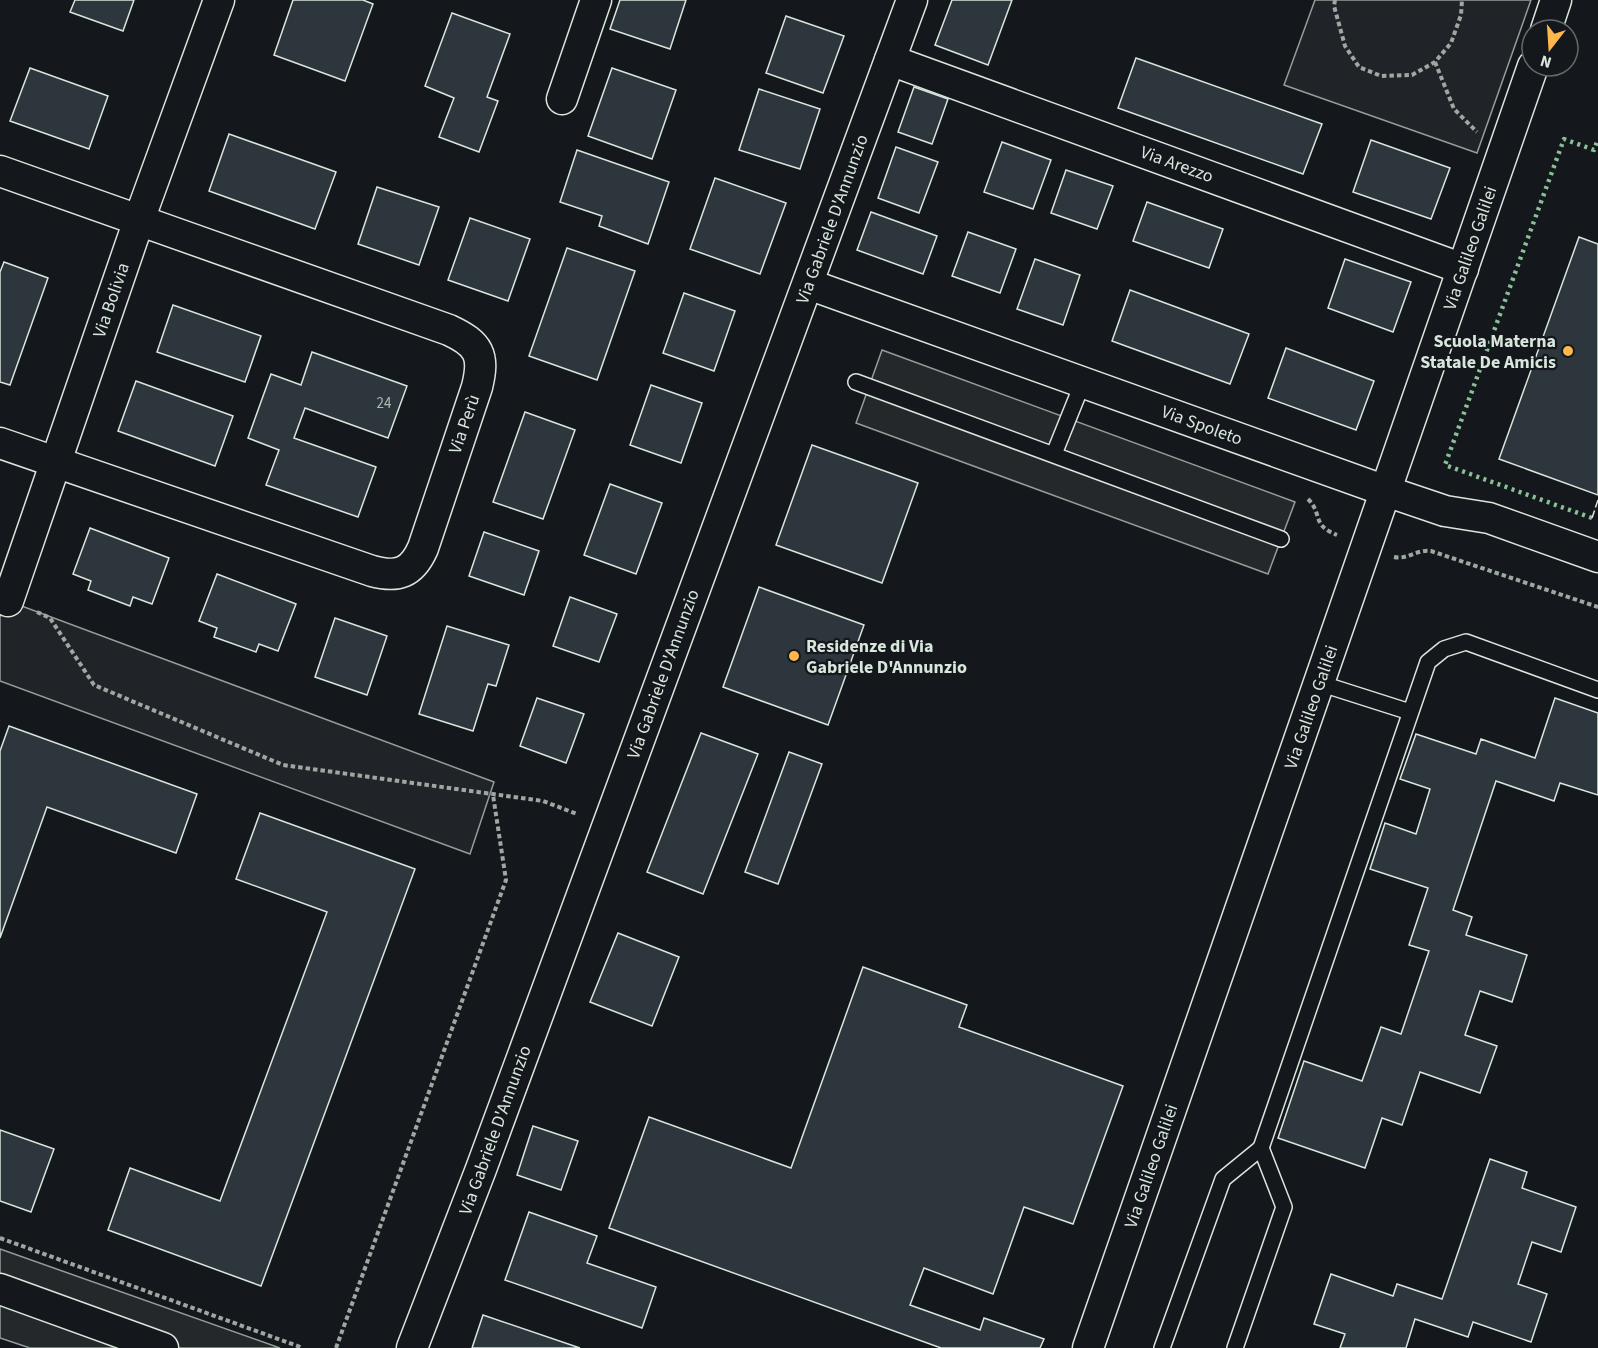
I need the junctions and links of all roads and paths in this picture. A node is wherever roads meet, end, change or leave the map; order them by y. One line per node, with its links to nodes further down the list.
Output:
1 (219, 0): 14 (street, Via Bolivia)
2 (596, 0): 11 (street)
3 (912, 0): 8 (street, Via Gabriele D'Annunzio)
4 (1335, 0): 9 (path)
5 (1462, 0): 9 (path)
6 (1556, 0): 7 (street)
7 (1550, 18)
8 (890, 60): 15 (street, Via Arezzo); 16 (street, Via Gabriele D'Annunzio)
9 (1435, 62): 12 (path)
10 (1529, 78): 12 (street, Via Galileo Galilei)
11 (562, 99)
12 (1505, 147): 15 (street, Via Galileo Galilei)
13 (0, 171): 14 (street, Via Perù)
14 (139, 220): 21 (street, Via Bolivia); 21 (street, Via Perù)
15 (1463, 269): 22 (street, Via Galileo Galilei)
16 (808, 284): 18 (street, Via Spoleto); 33 (street, Via Gabriele D'Annunzio)
17 (856, 382): 20 (lane)
18 (1083, 382): 20 (lane); 22 (street, Via Spoleto)
19 (0, 443): 21 (street, Via Perù)
20 (1054, 454): 24 (lane)
21 (56, 462): 27 (street, Via Bolivia)
22 (1386, 491): 25 (street, Via Galileo Galilei); 26 (street, Via Spoleto)
23 (1300, 494): 25 (path)
24 (1281, 539)
25 (1366, 547): 28 (path); 29 (street, Via Galileo Galilei)
26 (1598, 557)
27 (8, 601): 32 (path)
28 (1598, 607)
29 (1319, 683): 31 (lane); 41 (street, Via Galileo Galilei)
30 (1598, 690): 31 (lane)
31 (1410, 712): 34 (lane)
32 (493, 795): 33 (path); 39 (path)
33 (606, 825): 40 (street, Via Gabriele D'Annunzio)
34 (1261, 1148): 42 (lane); 43 (lane)
35 (0, 1238): 38 (path)
36 (0, 1289): 37 (street)
37 (163, 1348)
38 (303, 1348)
39 (336, 1348)
40 (412, 1348)
41 (1088, 1348)
42 (1162, 1348)
43 (1235, 1348)

